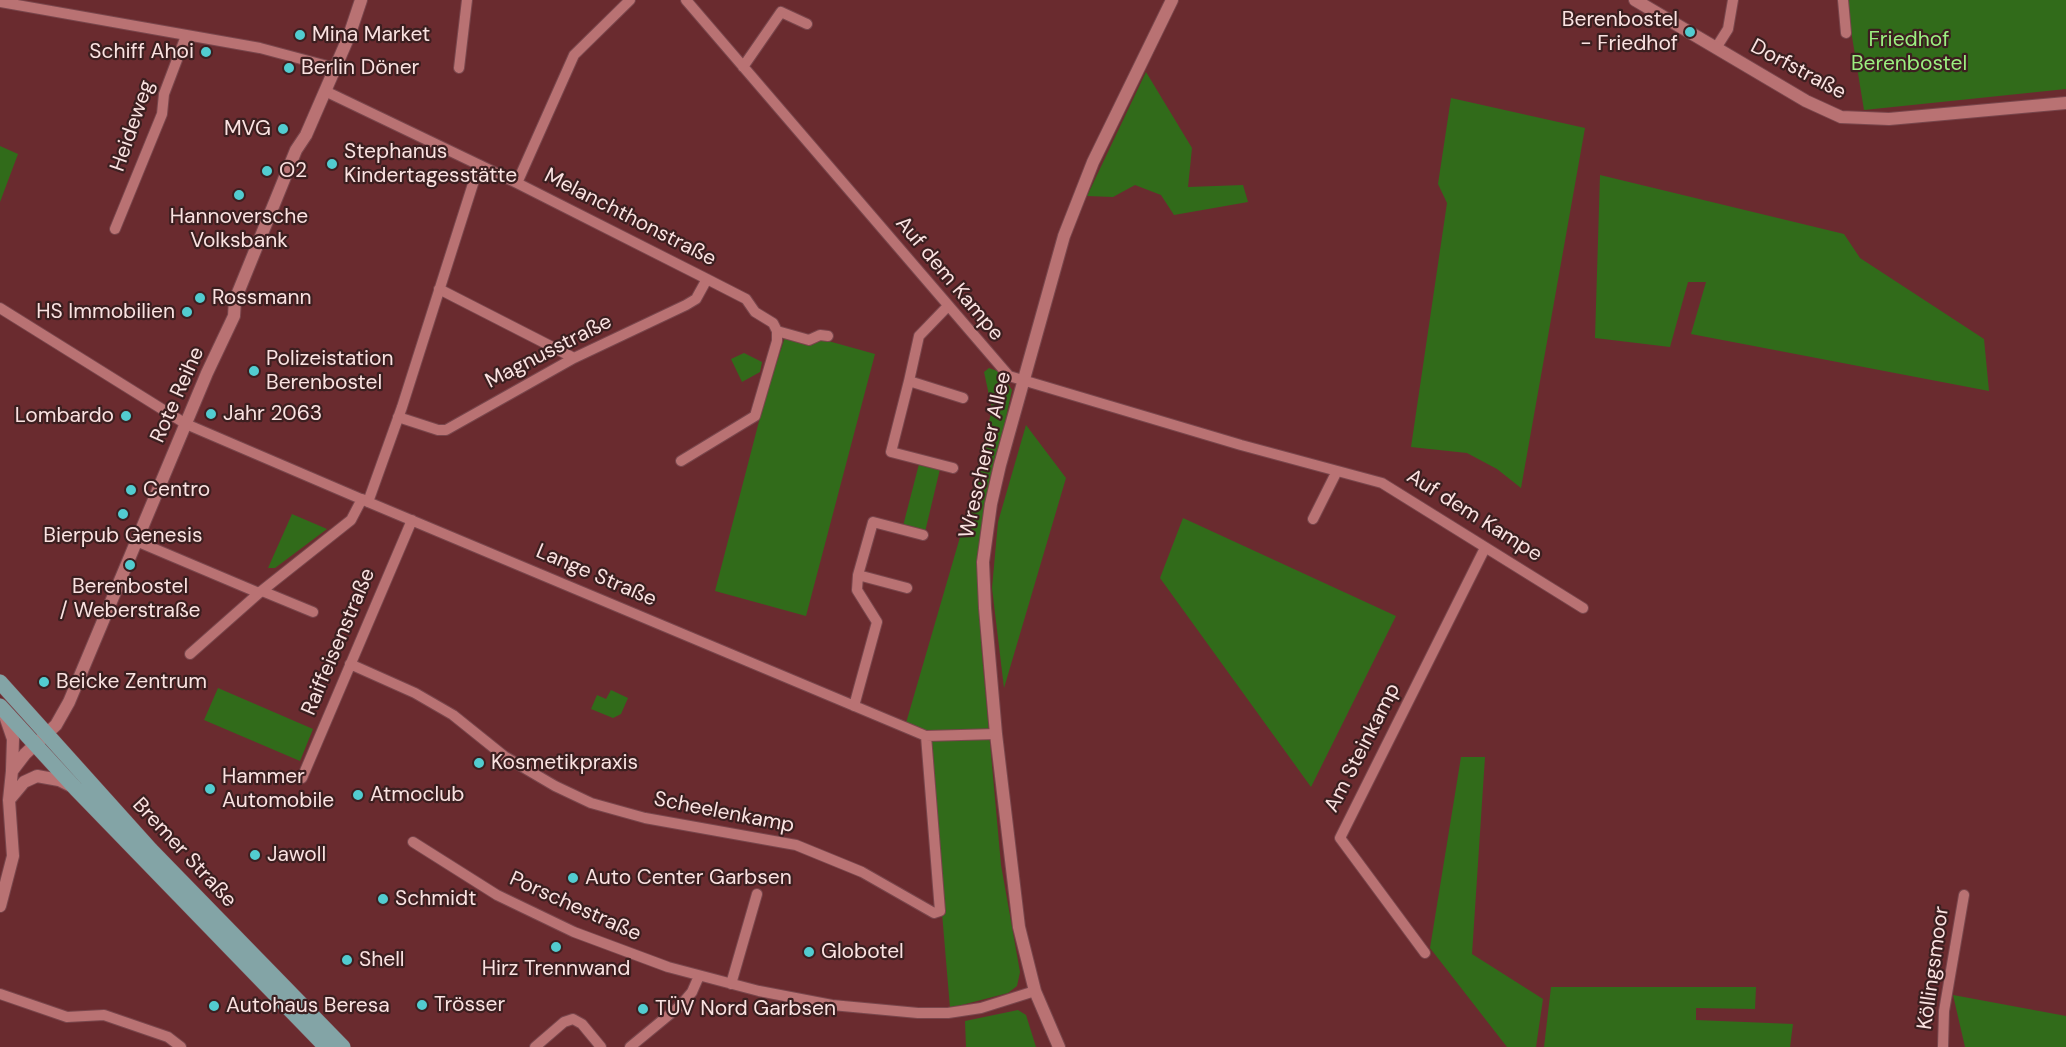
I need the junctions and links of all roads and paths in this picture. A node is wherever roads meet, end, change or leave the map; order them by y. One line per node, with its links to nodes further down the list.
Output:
1 (361, 0): 15 (street, Rote Reihe)
2 (467, 0): 16 (street)
3 (630, 0): 21 (street)
4 (686, 0): 17 (street, Auf dem Kampe)
5 (1172, 0): 31 (street, Wreschener Allee)
6 (1635, 0): 14 (street, Dorfstraße)
7 (1733, 0): 14 (street)
8 (1843, 0): 12 (street)
9 (0, 2): 10 (street)
10 (45, 5): 13 (street)
11 (807, 24): 17 (street)
12 (1846, 33)
13 (186, 36): 15 (street); 22 (street, Heideweg)
14 (1716, 48): 19 (street, Dorfstraße)
15 (335, 68): 18 (street, Rote Reihe)
16 (459, 68)
17 (743, 68): 25 (street, Auf dem Kampe)
18 (325, 91): 20 (street, Melanchthonstraße); 34 (street, Rote Reihe)
19 (2066, 103)
20 (479, 165): 21 (street, Melanchthonstraße); 24 (street)
21 (517, 183): 23 (street, Melanchthonstraße)
22 (115, 229)
23 (707, 279): 27 (street, Melanchthonstraße); 29 (street, Magnusstraße)
24 (439, 289): 29 (street); 33 (street)
25 (947, 307): 30 (street); 31 (street, Auf dem Kampe)
26 (0, 308): 34 (street, Lange Straße)
27 (777, 331): 28 (street, Melanchthonstraße); 35 (street)
28 (828, 336)
29 (574, 358): 33 (street, Magnusstraße)
30 (909, 381): 32 (street); 36 (street)
31 (1022, 382): 37 (street, Auf dem Kampe); 54 (street, Wreschener Allee)
32 (963, 398)
33 (398, 417): 38 (street)
34 (186, 423): 38 (street, Lange Straße); 42 (street, Rote Reihe)
35 (681, 461)
36 (953, 468)
37 (1337, 471): 39 (street); 43 (street, Auf dem Kampe)
38 (365, 500): 40 (street, Lange Straße); 46 (street)
39 (1312, 519)
40 (412, 520): 50 (street, Raiffeisenstraße); 52 (street, Lange Straße)
41 (922, 535): 44 (street)
42 (136, 541): 46 (street); 56 (street, Rote Reihe)
43 (1485, 548): 47 (street, Auf dem Kampe); 65 (street, Am Steinkamp)
44 (858, 575): 45 (street); 52 (street)
45 (907, 588)
46 (261, 592): 48 (street); 49 (street)
47 (1583, 608)
48 (313, 612)
49 (190, 654)
50 (350, 664): 55 (street, Scheelenkamp); 58 (street, Raiffeisenstraße)
51 (0, 682): 56 (main road, Bremer Straße)
52 (854, 706): 55 (street, Lange Straße)
53 (1, 707): 56 (main road, Bremer Straße); 57 (street)
54 (996, 734): 55 (street, Lange Straße); 68 (street, Wreschener Allee)
55 (926, 736)
56 (41, 739): 57 (street, Rote Reihe); 59 (main road, Bremer Straße); 73 (main road, Bremer Straße)
57 (12, 771): 60 (street)
58 (302, 778)
59 (76, 789): 60 (street); 72 (main road, Bremer Straße)
60 (9, 800): 64 (street)
61 (413, 842): 66 (street, Porschestraße)
62 (757, 894): 67 (street)
63 (1964, 895): 79 (street, Köllingsmoor)
64 (0, 906)
65 (1425, 953)
66 (699, 976): 67 (street, Porschestraße); 76 (street)
67 (730, 984): 68 (street, Porschestraße)
68 (1035, 991): 70 (street, Wreschener Allee)
69 (0, 994): 71 (street)
70 (1052, 1034): 77 (street); 78 (street, Wreschener Allee)
71 (181, 1047)
72 (326, 1047)
73 (343, 1047)
74 (535, 1047): 75 (street)
75 (602, 1047)
76 (630, 1047)
77 (1052, 1047)
78 (1059, 1047)
79 (1943, 1047)

